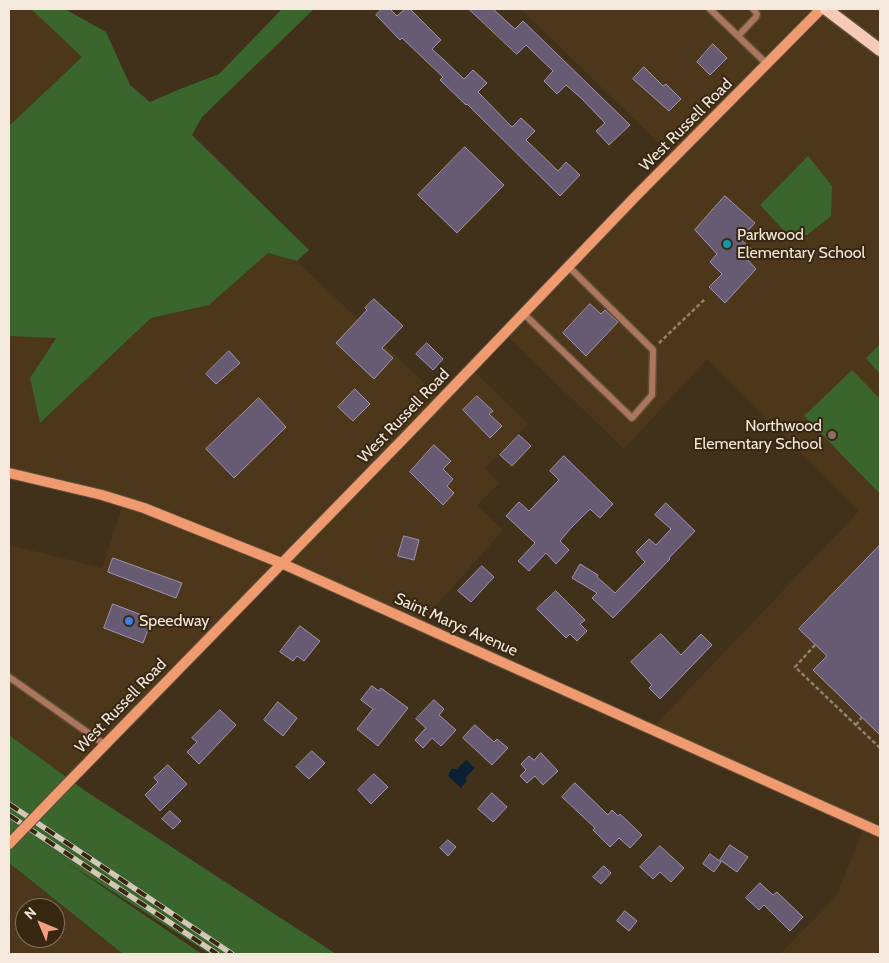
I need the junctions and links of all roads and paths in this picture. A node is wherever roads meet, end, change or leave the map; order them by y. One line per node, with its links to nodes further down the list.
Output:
1 (710, 9): 5 (lane)
2 (753, 9): 5 (lane)
3 (821, 9): 7 (main road, West Russell Road)
4 (826, 9): 6 (main road)
5 (738, 36): 7 (lane)
6 (880, 50)
7 (767, 64): 8 (main road, West Russell Road)
8 (568, 266): 10 (main road, West Russell Road); 11 (lane)
9 (706, 299): 11 (path)
10 (523, 313): 11 (lane); 13 (main road, West Russell Road)
11 (653, 350)
12 (9, 473): 13 (main road, Saint Marys Avenue)
13 (282, 563): 18 (main road, West Russell Road); 20 (main road, Saint Marys Avenue)
14 (815, 645): 17 (path)
15 (9, 677): 18 (lane)
16 (862, 717): 17 (path)
17 (856, 725): 19 (path)
18 (104, 744): 21 (main road, West Russell Road, bridge)
19 (880, 748)
20 (880, 832)
21 (9, 844)

